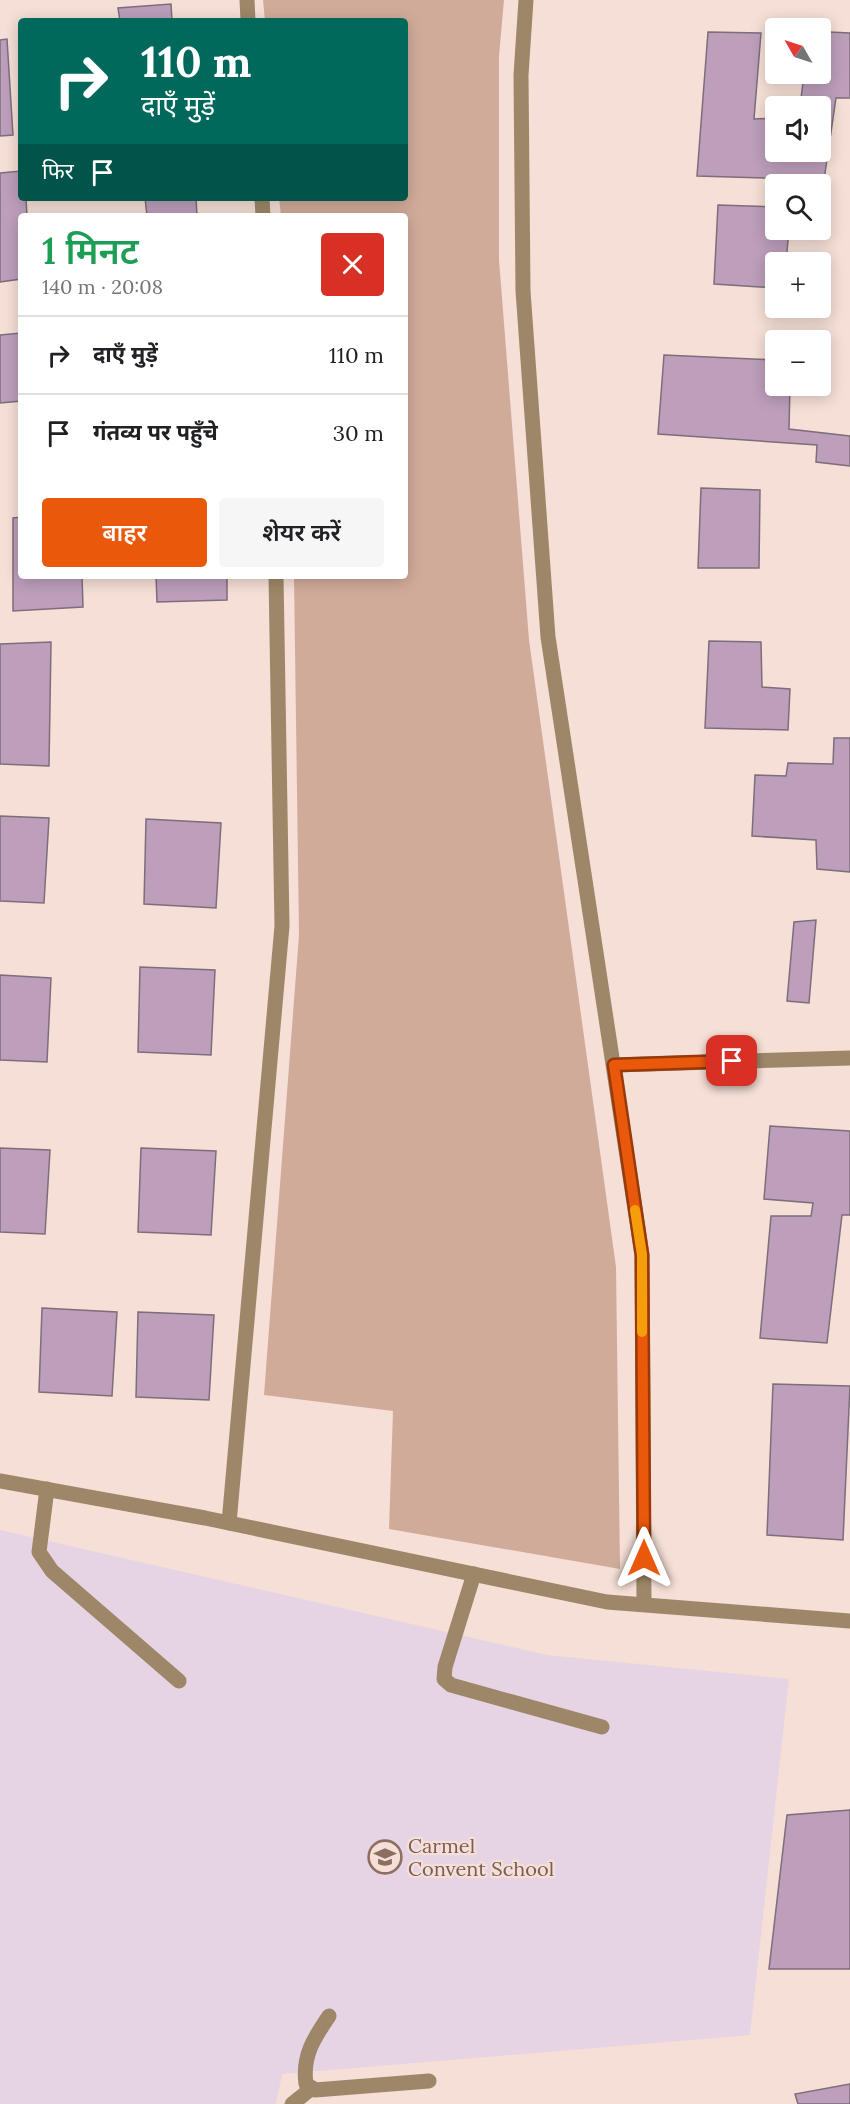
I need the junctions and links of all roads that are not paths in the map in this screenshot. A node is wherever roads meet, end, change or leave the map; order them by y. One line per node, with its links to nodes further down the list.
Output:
1 (247, 0): 3 (street)
2 (526, 0): 6 (street)
3 (248, 18)
4 (276, 579): 9 (street)
5 (850, 1058): 6 (street)
6 (614, 1065): 11 (street)
7 (0, 1480): 8 (street)
8 (47, 1489): 9 (street); 13 (street)
9 (229, 1523): 10 (street)
10 (474, 1574): 11 (street); 14 (street)
11 (644, 1604): 12 (street)
12 (850, 1621)
13 (179, 1681)
14 (602, 1727)
15 (329, 2016): 17 (street)
16 (429, 2081): 17 (street)
17 (312, 2088): 18 (street)
18 (292, 2104)

